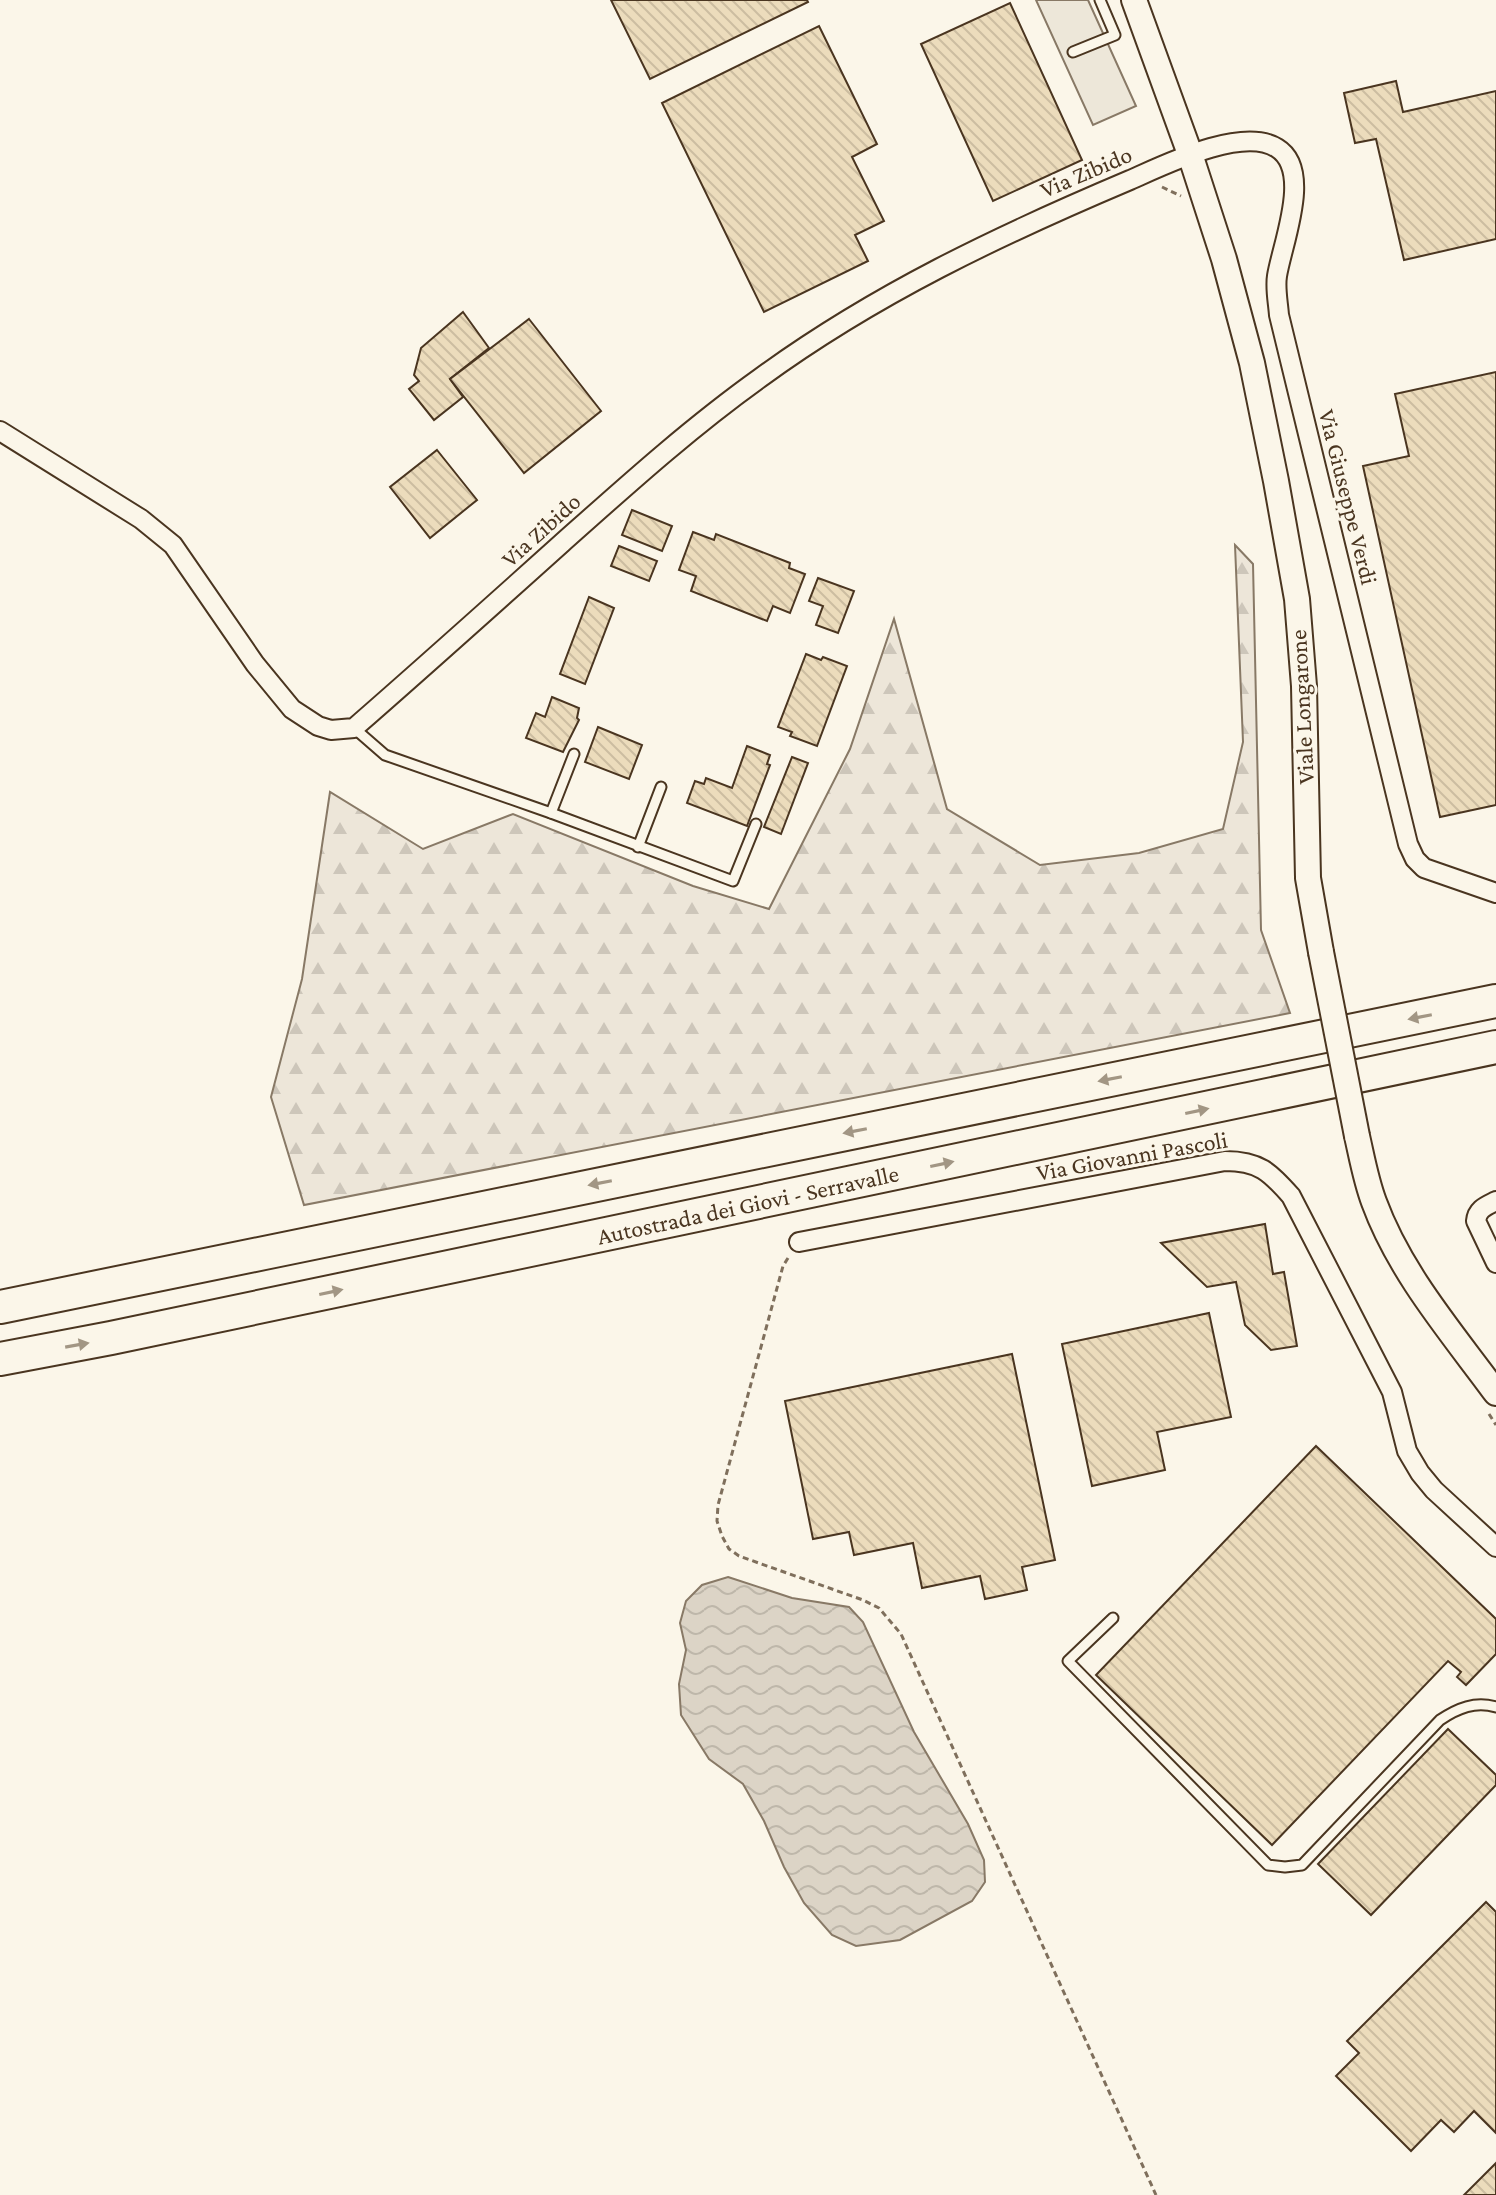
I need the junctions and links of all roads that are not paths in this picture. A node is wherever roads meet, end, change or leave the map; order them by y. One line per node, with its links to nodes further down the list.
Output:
1 (1100, 0): 3 (lane)
2 (1134, 0): 4 (main road, Viale Longarone)
3 (1073, 52)
4 (1190, 154): 6 (street, Via Zibido); 12 (street, Via Giuseppe Verdi); 20 (main road, Viale Longarone, bridge)
5 (0, 431): 6 (street)
6 (354, 728): 9 (lane)
7 (574, 754): 9 (lane)
8 (661, 787): 11 (lane)
9 (551, 813): 11 (lane)
10 (756, 824): 11 (lane)
11 (638, 847)
12 (1496, 893)
13 (1496, 1001): 18 (highway, Autostrada dei Giovi - Serravalle, one-way to 18)
14 (1496, 1047): 19 (highway, Autostrada dei Giovi - Serravalle, one-way to 14)
15 (1489, 1204): 17 (street)
16 (799, 1242): 21 (street, Via Giovanni Pascoli)
17 (1496, 1263)
18 (0, 1307)
19 (0, 1359)
20 (1496, 1393)
21 (1496, 1547)
22 (1113, 1618): 23 (lane)
23 (1496, 1707)

